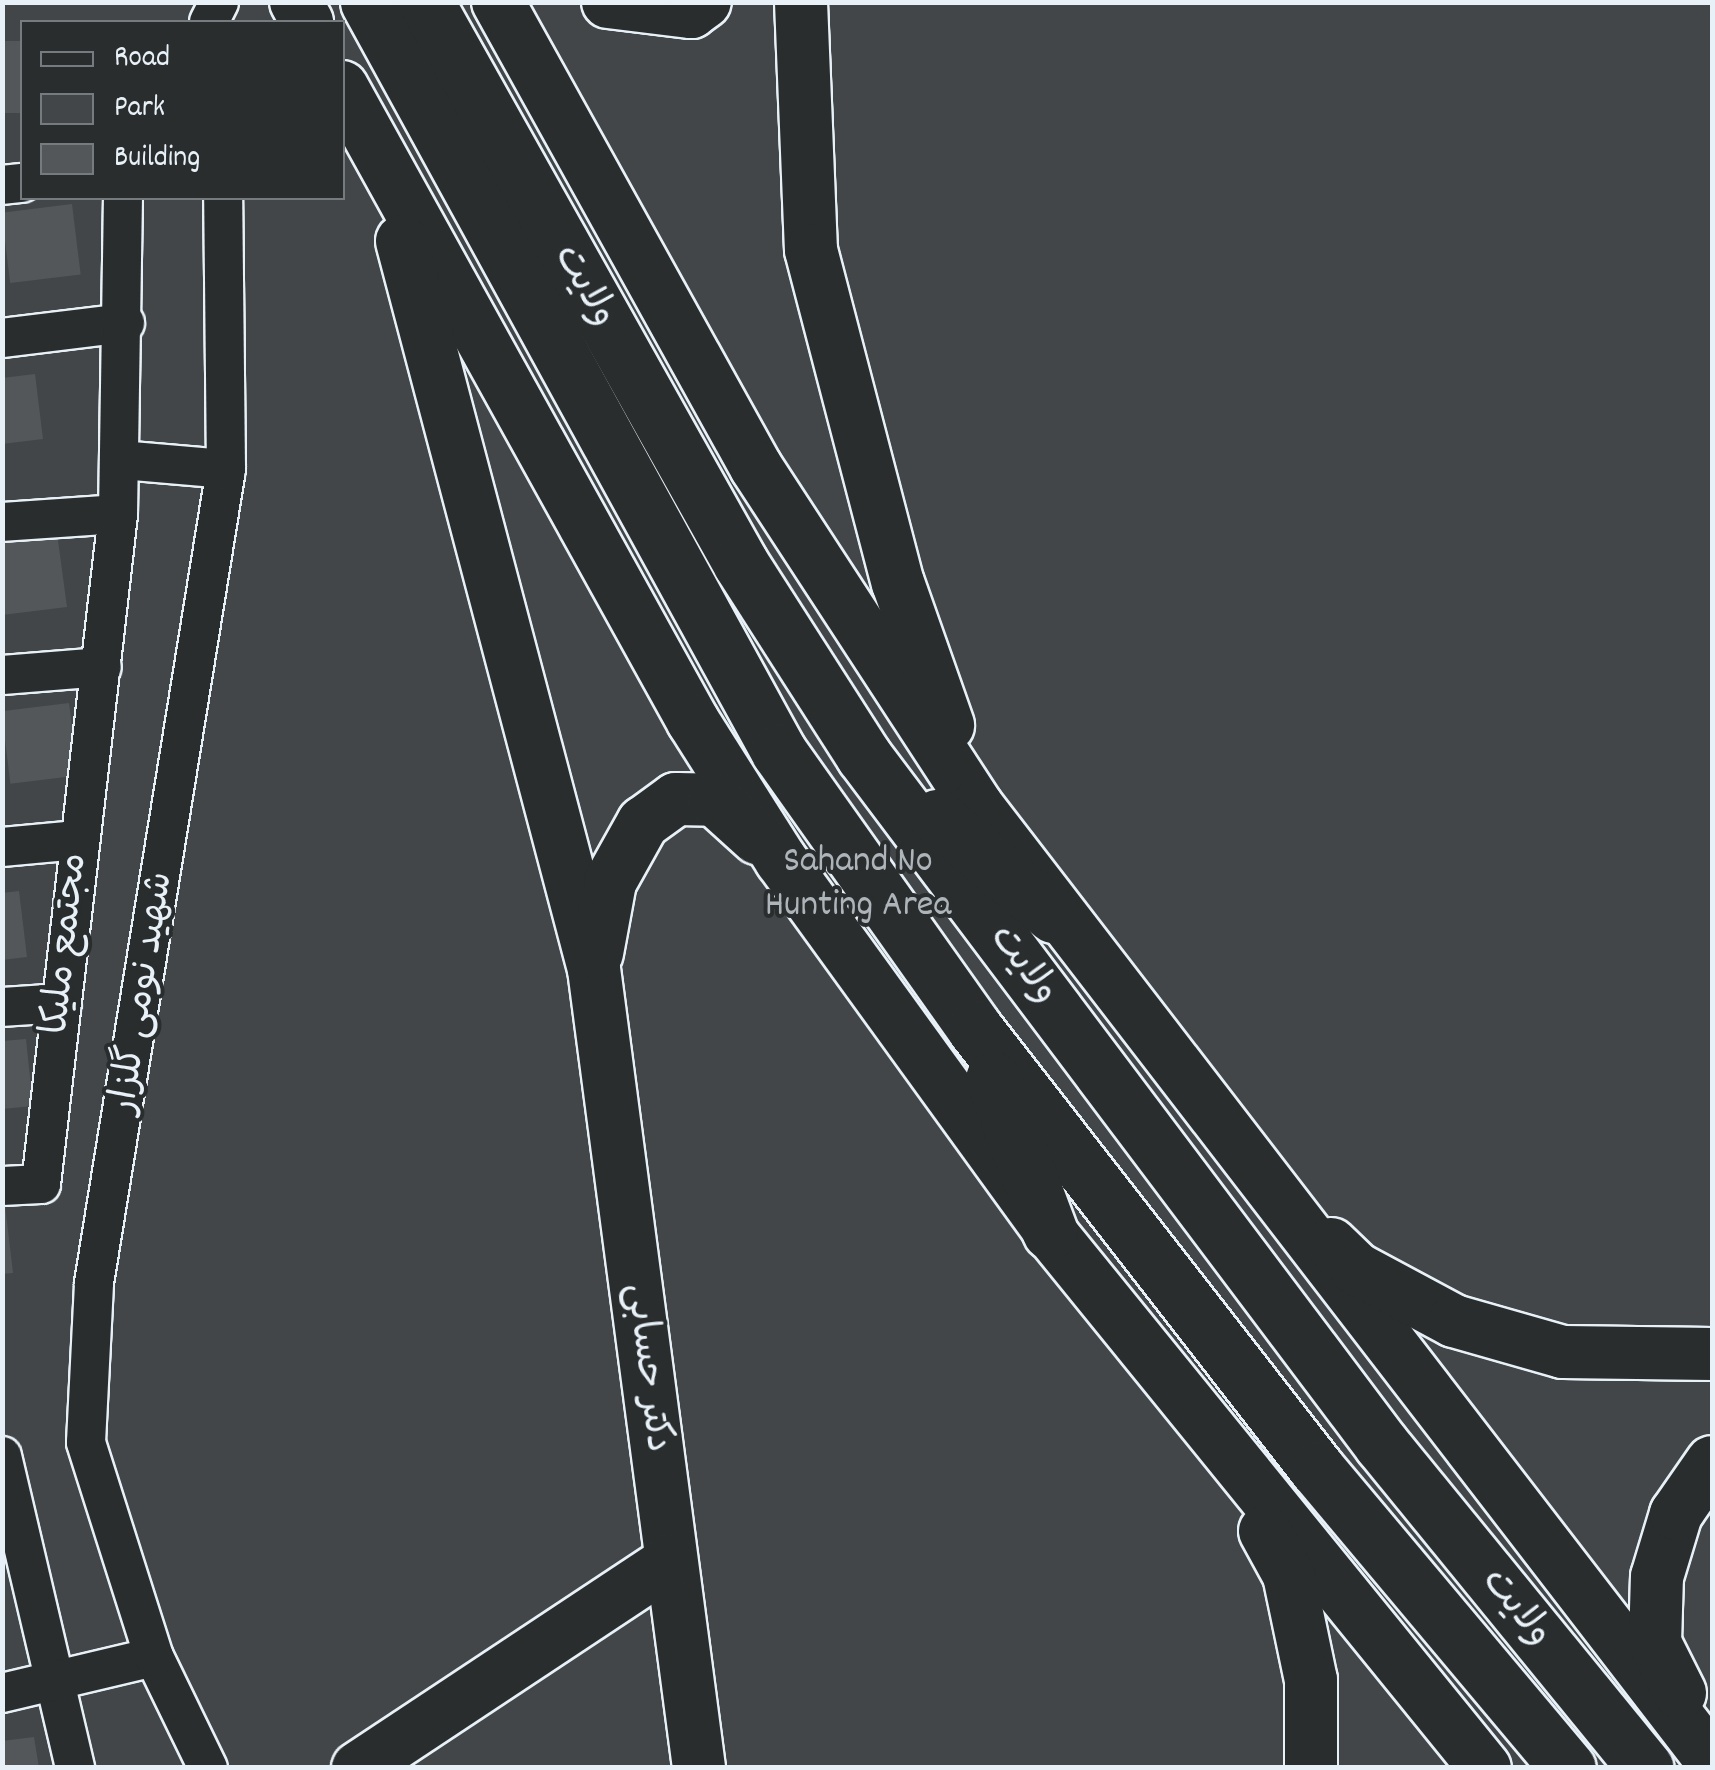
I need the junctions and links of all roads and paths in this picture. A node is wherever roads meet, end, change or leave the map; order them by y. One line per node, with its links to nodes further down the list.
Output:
1 (368, 2): 28 (main road, ولایت)
2 (426, 2): 19 (main road, ولایت)
3 (498, 2): 20 (main road)
4 (608, 2): 5 (main road)
5 (705, 2)
6 (801, 2): 20 (main road)
7 (345, 92): 8 (main road)
8 (378, 150): 23 (main road); 25 (main road)
9 (123, 200): 11 (street, مجتمع ملیکا)
10 (223, 200): 14 (street, شهید نومی گلزار)
11 (126, 323): 12 (street); 13 (street, مجتمع ملیکا)
12 (2, 338)
13 (121, 460): 14 (street); 15 (street, مجتمع ملیکا)
14 (226, 469): 38 (street, شهید نومی گلزار)
15 (118, 514): 16 (street); 17 (street, مجتمع ملیکا)
16 (2, 522)
17 (102, 667): 18 (street); 21 (street, مجتمع ملیکا)
18 (2, 675)
19 (863, 755): 24 (main road); 49 (main road, ولایت)
20 (978, 806): 24 (main road)
21 (78, 840): 22 (street); 26 (street, مجتمع ملیکا)
22 (2, 847)
23 (781, 860): 25 (main road); 31 (main road)
24 (1053, 915): 29 (main road)
25 (594, 969): 37 (main road, دکتر حسابی)
26 (62, 1003): 27 (street); 30 (street, مجتمع ملیکا)
27 (2, 1008)
28 (975, 1029): 31 (main road); 48 (main road, ولایت)
29 (1241, 1158): 32 (main road); 41 (main road)
30 (2, 1186)
31 (1050, 1232): 33 (main road)
32 (1712, 1354)
33 (1223, 1455): 46 (main road); 47 (main road)
34 (2, 1456): 36 (street)
35 (1712, 1462): 41 (main road)
36 (7, 1497): 39 (street)
37 (671, 1561): 44 (main road); 45 (main road, دکتر حسابی)
38 (154, 1657): 39 (street); 43 (street, شهید نومی گلزار)
39 (63, 1686): 40 (street); 42 (street)
40 (2, 1693)
41 (1712, 1759)
42 (76, 1768)
43 (208, 1768)
44 (358, 1768)
45 (699, 1768)
46 (1311, 1768)
47 (1485, 1768)
48 (1568, 1768)
49 (1644, 1768)

